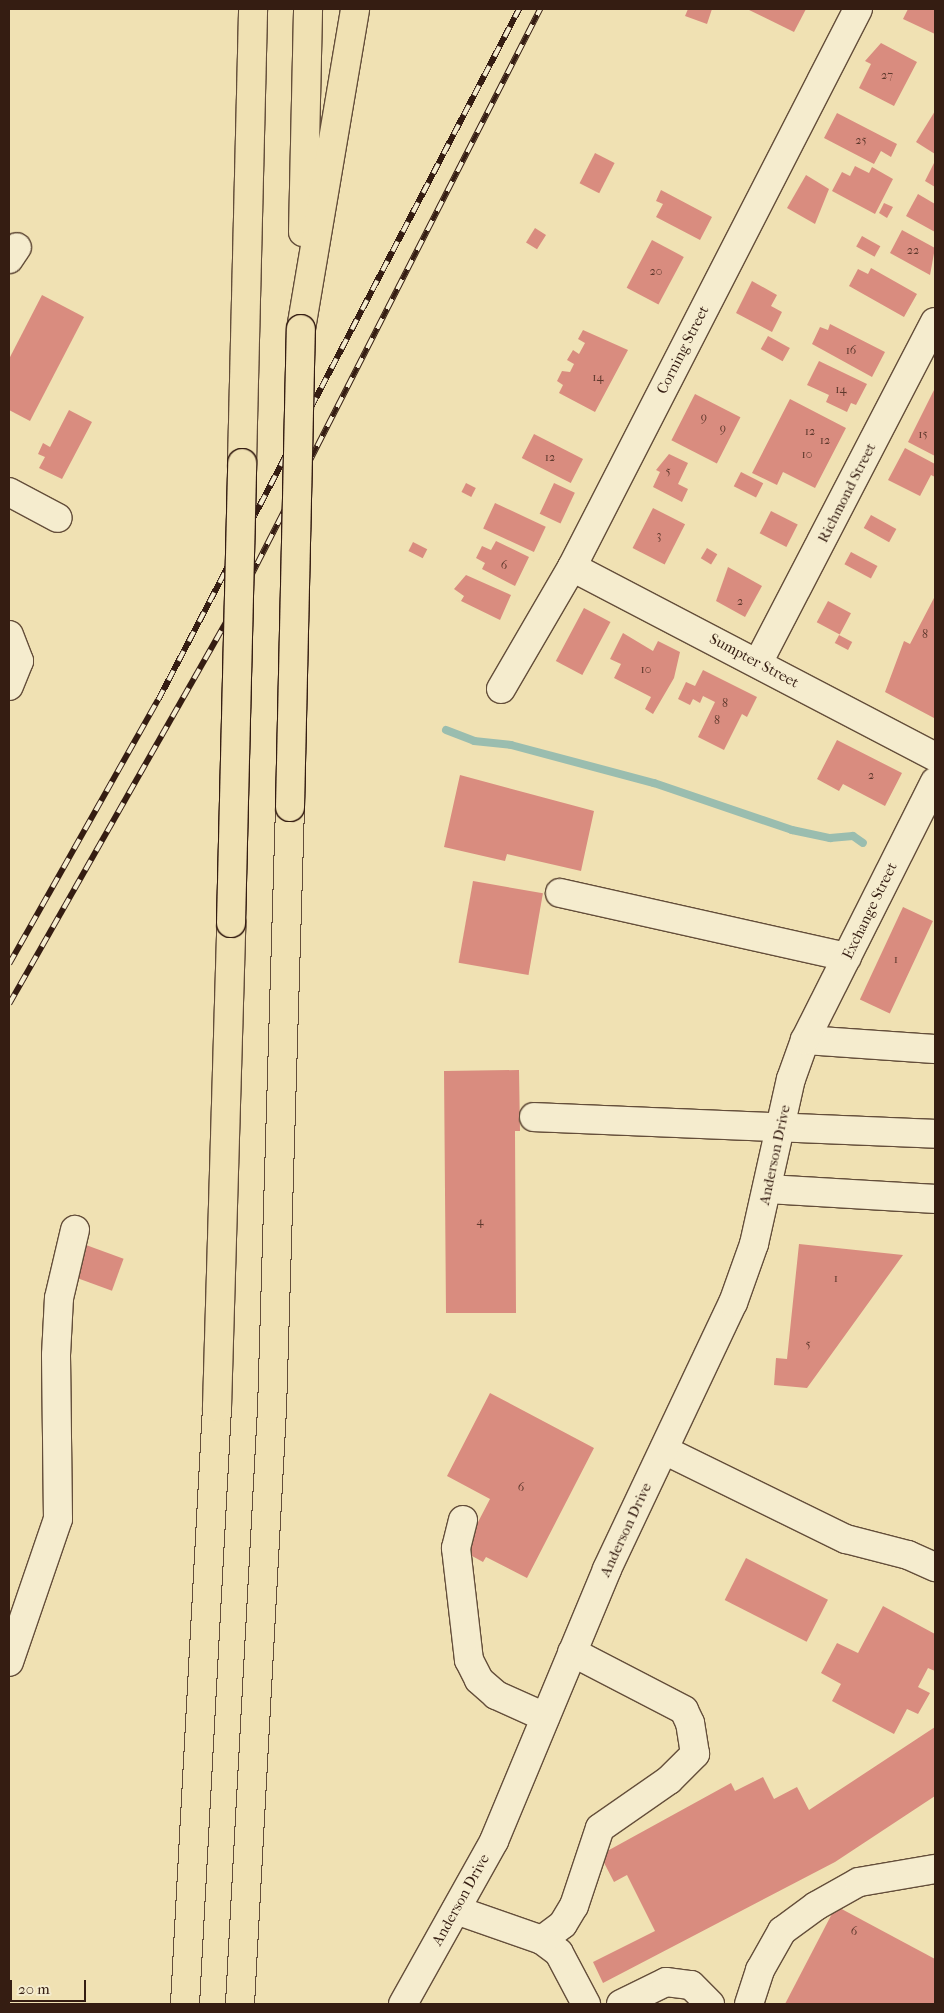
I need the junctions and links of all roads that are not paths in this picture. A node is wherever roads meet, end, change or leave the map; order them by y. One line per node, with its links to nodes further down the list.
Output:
1 (239, 9): 6 (highway)
2 (253, 9): 6 (highway)
3 (308, 9): 8 (highway)
4 (355, 9): 8 (highway)
5 (858, 9): 11 (street, Corning Street)
6 (247, 242): 37 (highway, bridge)
7 (935, 322): 13 (street, Richmond Street)
8 (301, 328): 38 (highway, bridge)
9 (9, 492): 10 (street)
10 (58, 518)
11 (572, 567): 13 (street, Sumpter Street); 15 (street, Corning Street)
12 (9, 635): 14 (street)
13 (758, 663): 16 (street, Sumpter Street)
14 (9, 686)
15 (501, 689)
16 (935, 757)
17 (935, 782): 19 (street, Exchange Street)
18 (560, 893): 19 (street)
19 (847, 957): 20 (street, Exchange Street)
20 (804, 1040): 21 (street); 23 (street, Anderson Drive)
21 (935, 1049)
22 (534, 1117): 23 (street)
23 (782, 1125): 24 (street); 25 (street, Anderson Drive)
24 (935, 1134)
25 (769, 1189): 26 (street); 28 (street, Anderson Drive)
26 (935, 1199)
27 (74, 1230): 32 (street)
28 (664, 1450): 30 (street); 31 (street, Anderson Drive)
29 (463, 1520): 33 (street)
30 (935, 1567)
31 (572, 1652): 33 (street, Anderson Drive); 36 (street)
32 (9, 1662)
33 (545, 1717): 35 (street, Anderson Drive)
34 (935, 1869): 43 (street)
35 (456, 1910): 36 (street); 39 (street, Anderson Drive)
36 (542, 1940): 40 (street)
37 (185, 2004)
38 (242, 2004)
39 (403, 2004)
40 (586, 2004)
41 (621, 2004): 42 (street)
42 (710, 2004)
43 (749, 2004)

